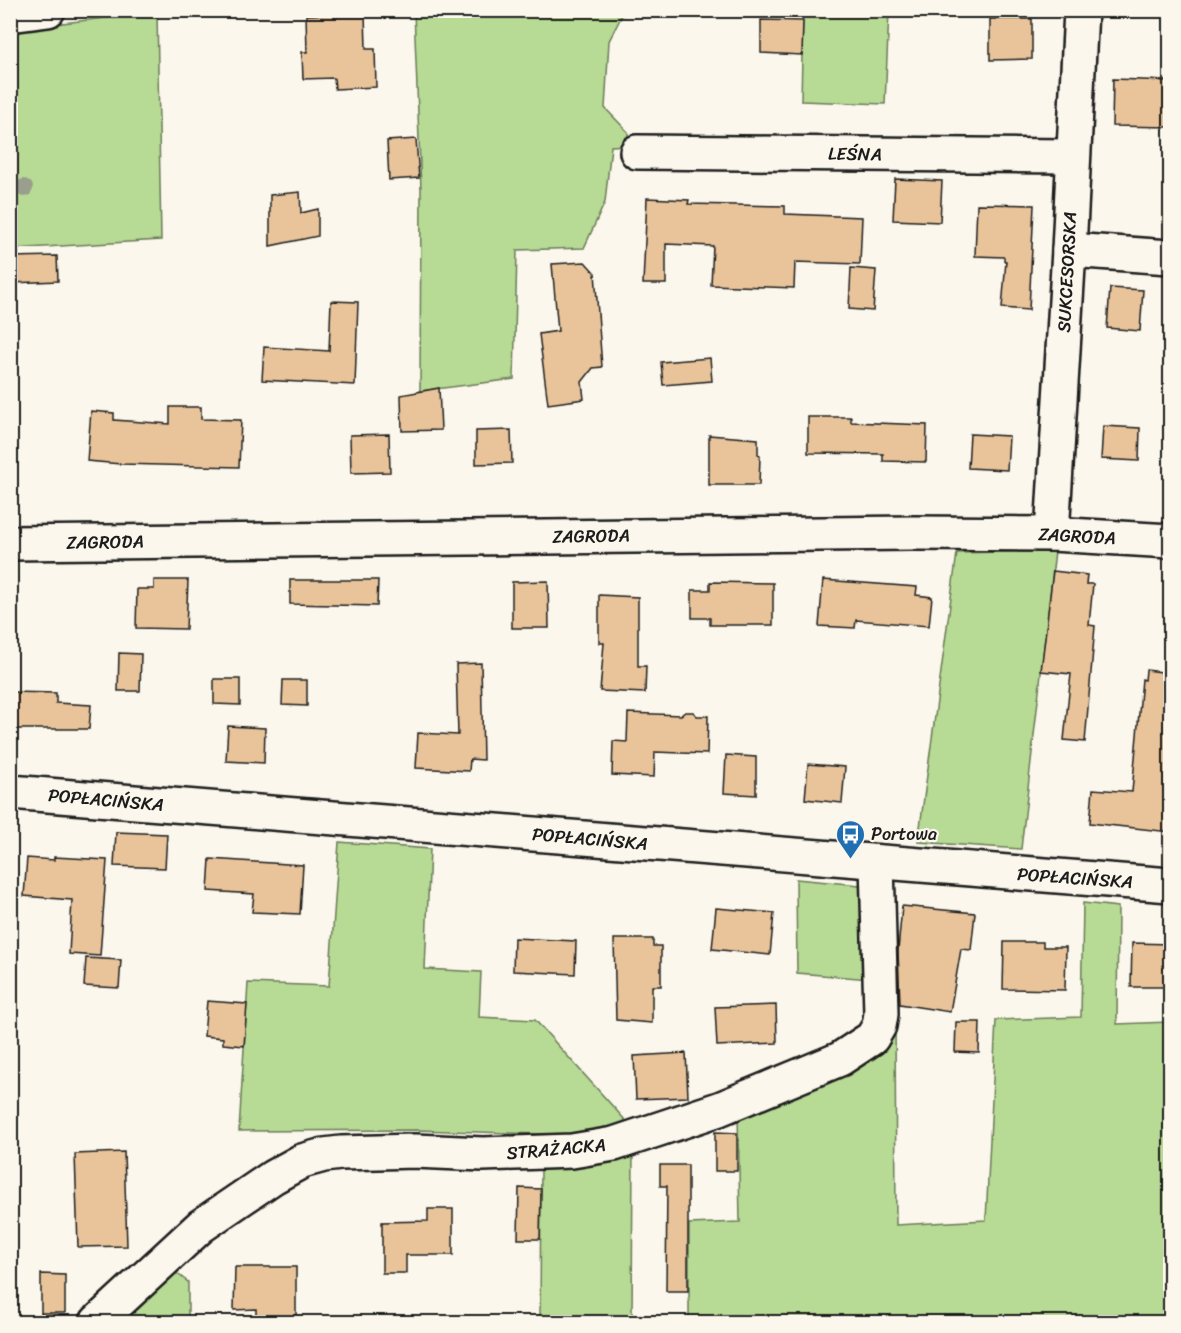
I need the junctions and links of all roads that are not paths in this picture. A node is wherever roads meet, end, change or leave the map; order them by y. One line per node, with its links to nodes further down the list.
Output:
1 (48, 10): 3 (street)
2 (1081, 10): 5 (street, SUKCESORSKA)
3 (10, 15)
4 (637, 152): 5 (street, LEŚNA)
5 (1073, 156): 6 (street, SUKCESORSKA)
6 (1069, 250): 7 (street); 8 (street, SUKCESORSKA)
7 (1170, 256)
8 (1052, 534): 9 (street, ZAGRODA); 10 (street, ZAGRODA)
9 (1170, 541)
10 (10, 543)
11 (10, 792): 12 (street, POPŁACIŃSKA)
12 (877, 862): 13 (street, POPŁACIŃSKA); 14 (street, STRAŻACKA)
13 (1170, 885)
14 (97, 1323)

